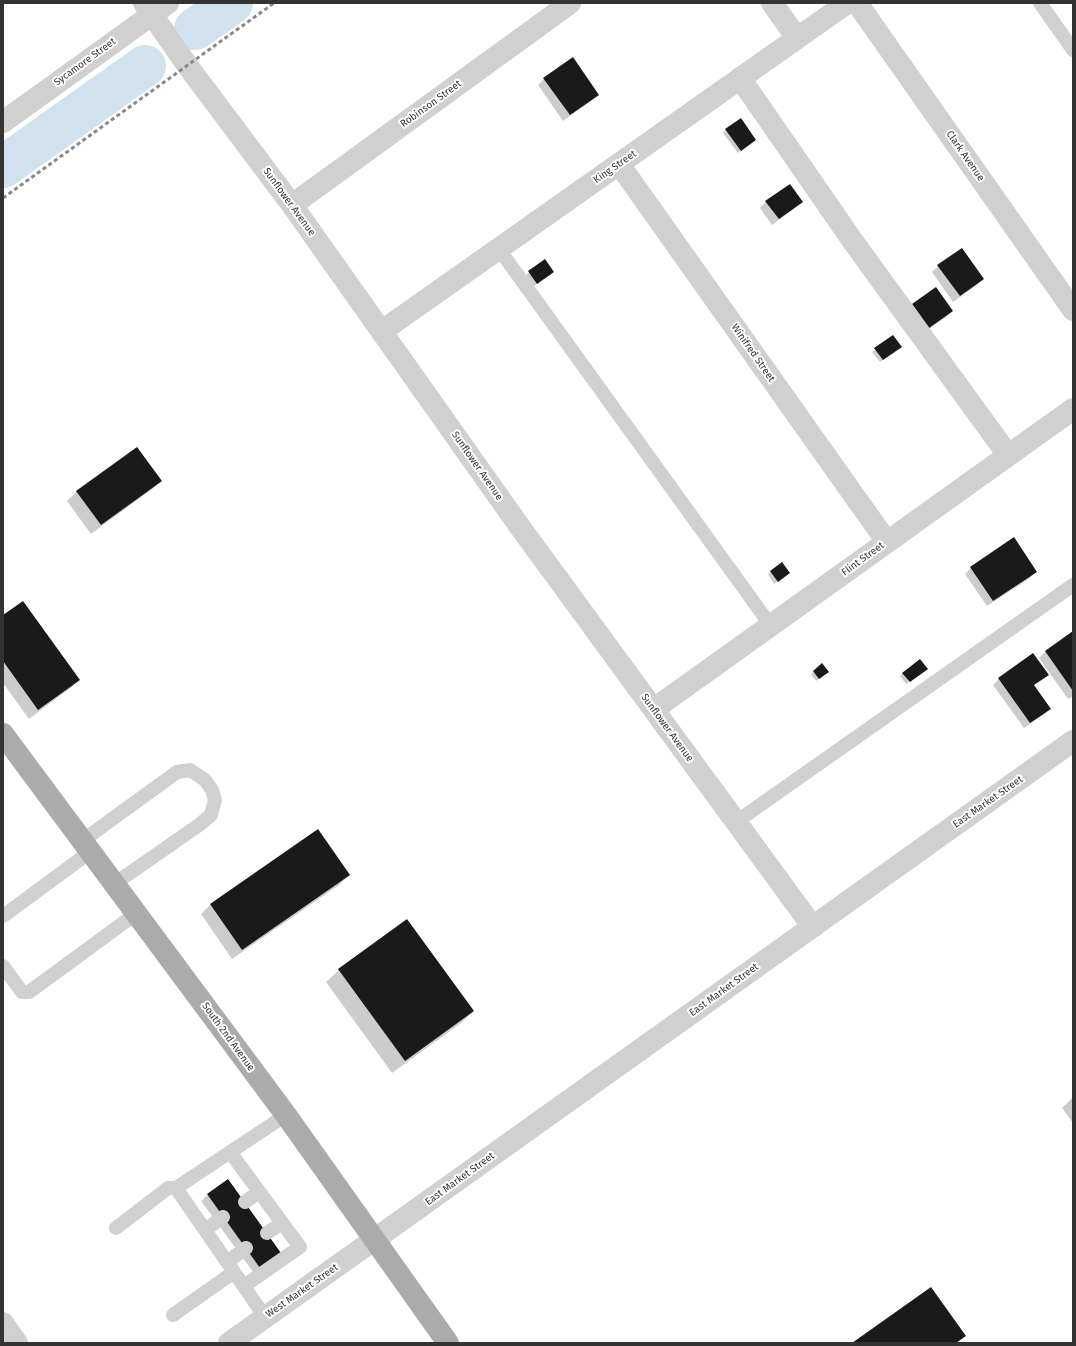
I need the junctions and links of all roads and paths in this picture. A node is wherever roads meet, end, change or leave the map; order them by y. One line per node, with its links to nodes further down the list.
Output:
1 (570, 3): 12 (street, Robinson Street)
2 (772, 3): 7 (street)
3 (847, 3): 7 (street, King Street)
4 (857, 3): 14 (street, Clark Avenue)
5 (1040, 3): 8 (lane)
6 (155, 7): 10 (street, Sycamore Street); 12 (street, Sunflower Avenue)
7 (797, 38): 9 (street, King Street)
8 (1073, 50)
9 (740, 78): 11 (street, King Street); 17 (street)
10 (3, 122)
11 (619, 164): 13 (street, King Street); 18 (street, Winifred Street)
12 (292, 205): 15 (street, Sunflower Avenue)
13 (499, 249): 15 (street, King Street); 20 (lane)
14 (1073, 310)
15 (382, 331): 21 (street, Sunflower Avenue)
16 (1073, 409): 17 (street, Flint Street)
17 (1008, 455): 18 (street, Flint Street)
18 (887, 542): 20 (street, Flint Street)
19 (1073, 585): 24 (lane)
20 (771, 626): 21 (street, Flint Street)
21 (654, 709): 24 (street, Sunflower Avenue)
22 (3, 734): 25 (main road, South 2nd Avenue)
23 (1073, 741): 29 (street, East Market Street)
24 (736, 822): 29 (street, Sunflower Avenue)
25 (86, 846): 26 (main road, South 2nd Avenue); 26 (lane); 28 (lane)
26 (114, 884): 27 (main road, South 2nd Avenue)
27 (137, 914): 30 (lane); 31 (main road, South 2nd Avenue)
28 (3, 916)
29 (813, 927): 41 (street, East Market Street)
30 (3, 966)
31 (286, 1115): 32 (lane); 41 (main road, South 2nd Avenue)
32 (230, 1152): 33 (lane); 34 (lane)
33 (176, 1188): 38 (lane); 39 (lane)
34 (259, 1192): 35 (lane); 37 (lane)
35 (245, 1202)
36 (223, 1217): 39 (lane)
37 (282, 1223): 40 (lane); 44 (lane)
38 (116, 1228)
39 (205, 1230): 43 (lane)
40 (267, 1233)
41 (375, 1239): 46 (street, West Market Street); 50 (main road, South 2nd Avenue)
42 (246, 1248): 43 (lane)
43 (230, 1267): 44 (lane); 45 (lane)
44 (244, 1286): 46 (lane)
45 (173, 1315)
46 (265, 1317): 49 (street, West Market Street)
47 (3, 1323): 48 (street)
48 (17, 1343)
49 (229, 1343)
50 (448, 1343)

